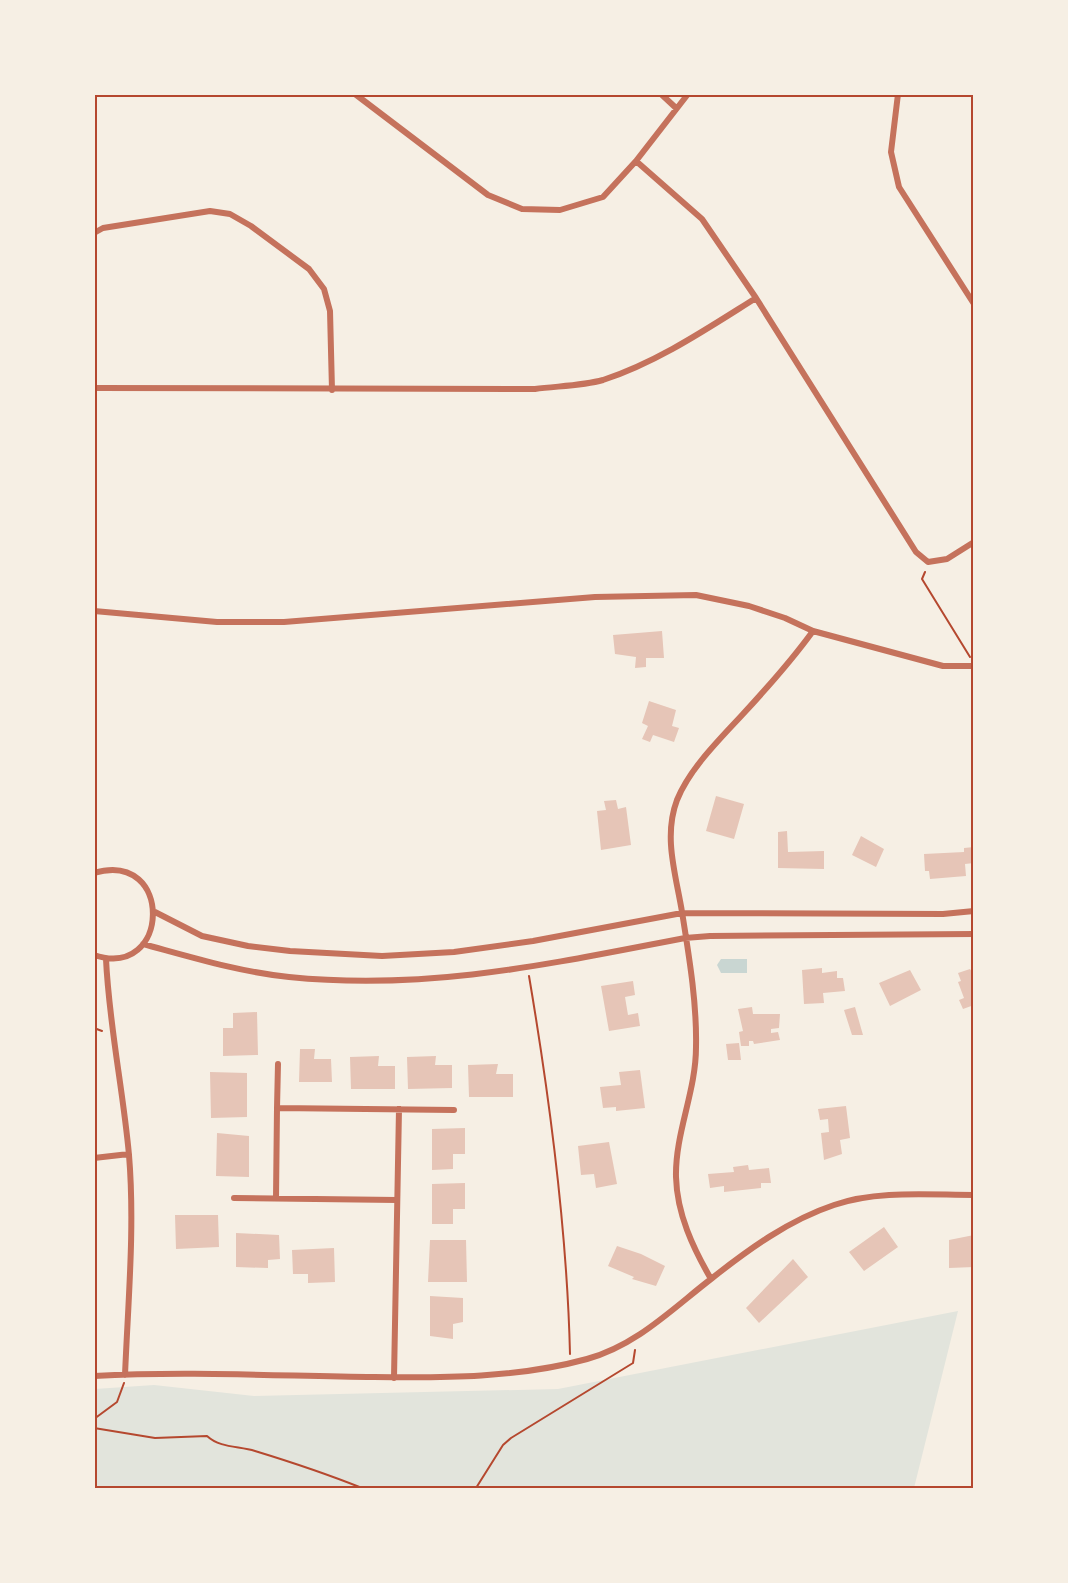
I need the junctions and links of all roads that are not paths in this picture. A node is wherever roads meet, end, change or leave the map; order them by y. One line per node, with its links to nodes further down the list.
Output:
1 (355, 94): 6 (street)
2 (661, 94): 5 (street)
3 (688, 94): 5 (street)
4 (897, 94): 9 (street)
5 (676, 108): 6 (street)
6 (636, 161): 8 (street)
7 (94, 233): 11 (street)
8 (756, 298): 11 (street); 12 (street)
9 (974, 304)
10 (94, 388): 11 (street)
11 (332, 390)
12 (974, 542)
13 (94, 611): 14 (street)
14 (813, 631): 15 (street); 19 (street)
15 (974, 664)
16 (94, 873): 18 (street)
17 (974, 911): 19 (street)
18 (155, 912): 19 (street); 22 (street)
19 (682, 913): 21 (street)
20 (974, 934): 21 (street)
21 (685, 938): 22 (street); 35 (street)
22 (143, 944): 24 (street)
23 (94, 955): 24 (street)
24 (106, 959): 29 (street)
25 (278, 1064): 26 (street)
26 (277, 1108): 27 (street); 33 (street)
27 (399, 1109): 28 (street); 34 (street)
28 (454, 1110)
29 (129, 1154): 30 (street); 36 (street)
30 (94, 1158)
31 (974, 1195): 35 (street)
32 (234, 1198): 33 (street)
33 (276, 1198): 34 (street)
34 (397, 1200): 38 (street)
35 (711, 1279): 38 (street)
36 (125, 1374): 37 (street); 38 (street)
37 (94, 1376)
38 (394, 1377)

